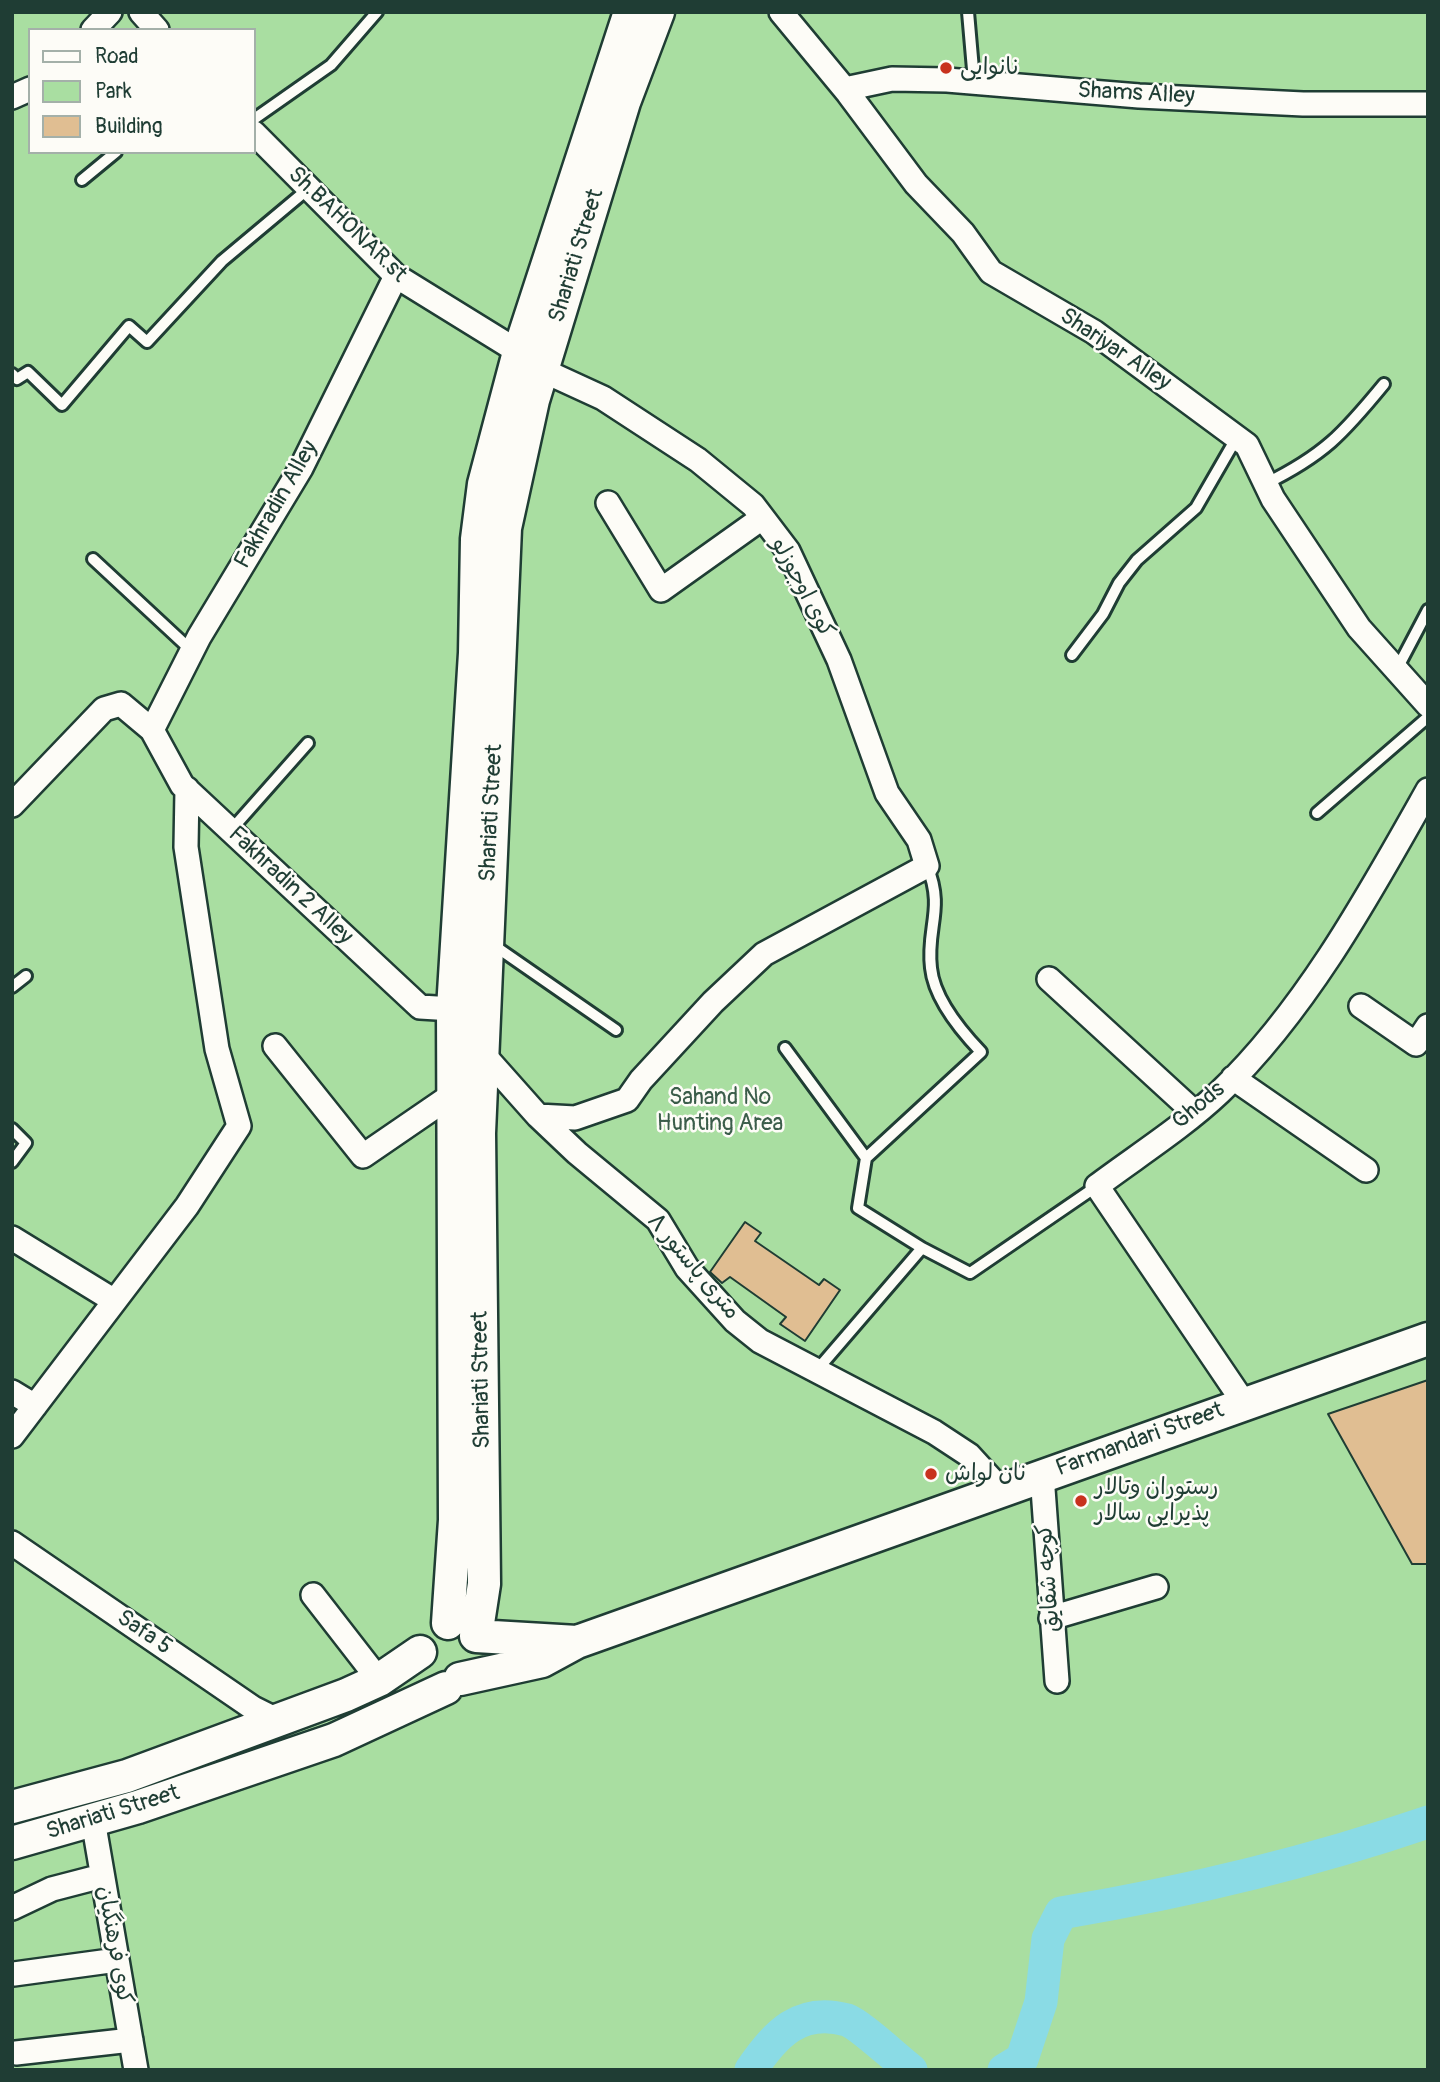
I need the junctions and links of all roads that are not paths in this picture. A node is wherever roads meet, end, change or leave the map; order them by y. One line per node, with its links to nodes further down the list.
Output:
1 (110, 12): 8 (street)
2 (141, 12): 9 (street)
3 (377, 12): 15 (lane)
4 (630, 12): 21 (main road, Shariati Street)
5 (658, 12): 21 (main road, Shariati Street)
6 (781, 12): 11 (street, Shariyar Alley)
7 (968, 12): 10 (lane)
8 (95, 28)
9 (156, 28)
10 (974, 81): 11 (street, Shams Alley); 14 (street, Shams Alley)
11 (845, 89): 24 (street, Shariyar Alley)
12 (28, 90): 13 (street)
13 (12, 97)
14 (1428, 103)
15 (256, 118)
16 (256, 135): 19 (street, Sh.BAHONAR.st)
17 (114, 154): 18 (lane)
18 (82, 180)
19 (308, 189): 20 (street, Sh.BAHONAR.st); 22 (lane)
20 (396, 276): 21 (street, Sh.BAHONAR.st); 30 (street, Fakhradin Alley)
21 (530, 361): 27 (street, کوی اوجوزلو); 37 (main road, Shariati Street)
22 (12, 374)
23 (1384, 384): 25 (lane)
24 (1237, 437): 25 (street, Shariyar Alley); 31 (lane)
25 (1265, 484): 32 (street, Shariyar Alley)
26 (608, 503): 27 (street)
27 (762, 518): 43 (street, کوی اوجوزلو)
28 (93, 559): 30 (lane)
29 (1428, 610): 32 (lane)
30 (192, 651): 35 (street, Fakhradin Alley)
31 (1072, 655)
32 (1398, 667): 33 (street, Shariyar Alley)
33 (1428, 705)
34 (1428, 718): 41 (lane)
35 (152, 730): 38 (street, Fakhradin 2 Alley); 40 (street)
36 (308, 743): 42 (lane)
37 (480, 777): 44 (main road, Shariati Street); 49 (main road, Shariati Street)
38 (187, 789): 42 (street, Fakhradin 2 Alley); 66 (street)
39 (1428, 790): 55 (street, Ghods)
40 (12, 805)
41 (1317, 813)
42 (231, 830): 49 (street, Fakhradin 2 Alley)
43 (927, 866): 58 (street); 60 (lane)
44 (486, 940): 51 (lane); 54 (main road, Shariati Street)
45 (26, 976): 47 (lane)
46 (1049, 979): 57 (street)
47 (12, 986)
48 (1361, 1006): 50 (street)
49 (453, 1009): 56 (main road, Shariati Street)
50 (1428, 1026)
51 (617, 1030)
52 (275, 1046): 56 (street)
53 (785, 1048): 60 (lane)
54 (482, 1053): 58 (street, ۸ متری پاستور); 75 (main road, Shariati Street)
55 (1233, 1078): 57 (street, Ghods); 62 (street)
56 (452, 1095): 75 (main road, Shariati Street)
57 (1195, 1112): 63 (street, Ghods)
58 (538, 1116): 68 (street, ۸ متری پاستور)
59 (12, 1129): 61 (lane)
60 (866, 1158): 65 (lane)
61 (12, 1162)
62 (1366, 1170)
63 (1097, 1186): 65 (lane); 70 (street)
64 (12, 1238): 66 (street)
65 (922, 1248): 68 (lane)
66 (113, 1300): 71 (street)
67 (1428, 1339): 70 (main road, Farmandari Street)
68 (817, 1370): 74 (street, ۸ متری پاستور)
69 (12, 1392): 71 (street)
70 (1244, 1403): 73 (main road, Farmandari Street)
71 (35, 1406): 72 (street)
72 (12, 1436)
73 (1042, 1475): 74 (main road, Farmandari Street); 79 (street, کوچه شقایق)
74 (1001, 1490): 81 (main road, Farmandari Street)
75 (469, 1520): 80 (main road, Shariati Street)
76 (12, 1543): 86 (street, Safa 5)
77 (1156, 1587): 79 (street)
78 (313, 1595): 83 (street)
79 (1051, 1618): 84 (street, کوچه شقایق)
80 (462, 1629): 81 (main road, Farmandari Street); 82 (main road); 85 (main road)
81 (577, 1642): 85 (main road, Farmandari Street)
82 (420, 1652): 83 (main road, Shariati Street); 85 (main road)
83 (379, 1680): 86 (main road, Shariati Street)
84 (1058, 1681)
85 (453, 1684): 89 (main road, Shariati Street)
86 (277, 1720): 87 (main road, Shariati Street)
87 (127, 1776): 88 (main road, Shariati Street); 89 (main road)
88 (12, 1807)
89 (138, 1807): 90 (main road, Shariati Street)
90 (93, 1820): 91 (main road, Shariati Street); 92 (street, کوی فرهنگیان)
91 (12, 1843)
92 (102, 1876): 93 (street); 94 (street, کوی فرهنگیان)
93 (12, 1908)
94 (117, 1960): 95 (street); 96 (street, کوی فرهنگیان)
95 (14, 1974)
96 (131, 2040): 97 (street); 98 (street, کوی فرهنگیان)
97 (16, 2053)
98 (136, 2070)

